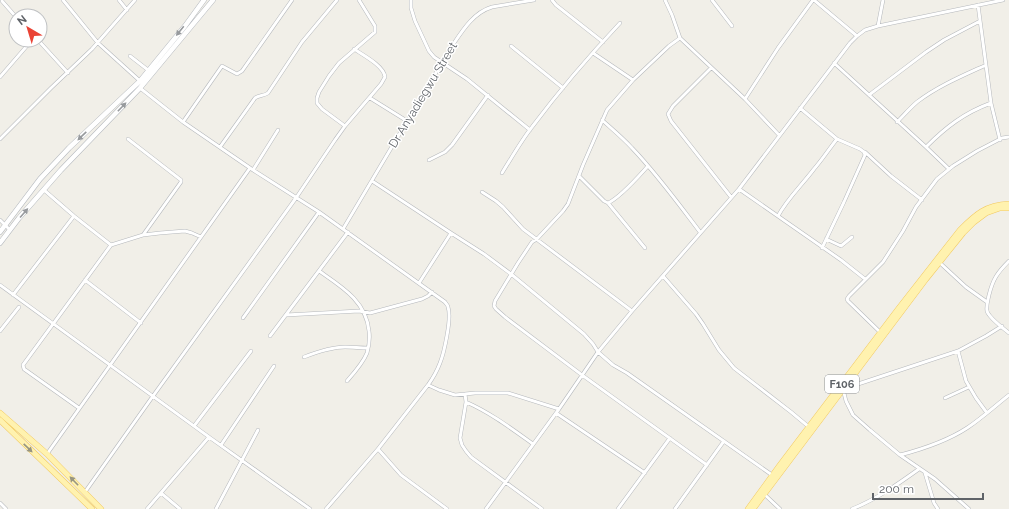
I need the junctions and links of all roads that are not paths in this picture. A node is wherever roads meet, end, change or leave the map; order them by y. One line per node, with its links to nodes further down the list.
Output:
1 (64, 0): 28 (street)
2 (119, 0): 20 (street)
3 (135, 0): 20 (street)
4 (204, 0): 17 (main road)
5 (213, 0): 19 (main road)
6 (292, 0): 56 (street)
7 (338, 0): 67 (street)
8 (359, 0): 32 (street)
9 (411, 0): 35 (street)
10 (534, 0): 35 (street, Dr Anyadiegwu Street)
11 (552, 0): 27 (street)
12 (665, 0): 26 (street)
13 (712, 0): 23 (street)
14 (813, 0): 25 (street); 49 (street)
15 (883, 0): 24 (street)
16 (1003, 0): 18 (street)
17 (200, 5): 19 (main road); 39 (main road, one-way to 39)
18 (978, 5): 21 (street); 24 (street)
19 (207, 9): 44 (main road)
20 (127, 10): 28 (street)
21 (980, 21): 37 (street); 46 (street)
22 (620, 23): 27 (street)
23 (732, 26)
24 (878, 26): 25 (street)
25 (857, 36): 36 (street)
26 (680, 38): 38 (street); 42 (street)
27 (603, 42): 33 (street)
28 (98, 43): 40 (street); 43 (street)
29 (511, 46): 45 (street)
30 (25, 48): 41 (street)
31 (46, 48): 40 (street)
32 (354, 49): 48 (street); 58 (street)
33 (593, 53): 42 (street); 45 (street)
34 (130, 56): 39 (street)
35 (442, 62): 47 (street); 55 (street, Dr Anyadiegwu Street)
36 (834, 63): 46 (street); 51 (street)
37 (986, 65): 50 (street); 57 (street)
38 (711, 68): 49 (street); 80 (street)
39 (148, 70): 43 (main road)
40 (68, 72): 63 (street)
41 (0, 76)
42 (633, 80): 54 (street)
43 (140, 81): 52 (main road)
44 (140, 88): 53 (main road, one-way to 44); 56 (street)
45 (563, 88): 60 (street)
46 (869, 95): 57 (street)
47 (488, 96): 60 (street); 70 (street)
48 (370, 98): 55 (street); 58 (street)
49 (745, 99): 61 (street)
50 (991, 103): 66 (street); 68 (street)
51 (800, 108): 61 (street); 65 (street)
52 (105, 114): 53 (main road); 90 (main road, one-way to 90)
53 (110, 119): 78 (main road)
54 (602, 120): 71 (street); 75 (street)
55 (407, 121): 76 (street, Dr Anyadiegwu Street)
56 (183, 122): 67 (street)
57 (897, 122): 68 (street)
58 (345, 126): 81 (street)
59 (278, 130): 72 (street)
60 (530, 130): 74 (street)
61 (779, 135): 77 (street)
62 (1009, 137): 66 (street)
63 (0, 139)
64 (128, 139): 97 (street)
65 (837, 139): 69 (street); 88 (street)
66 (1000, 140): 73 (street)
67 (220, 147): 72 (street)
68 (926, 147): 73 (street)
69 (864, 152): 82 (street); 101 (street)
70 (429, 160)
71 (648, 166): 83 (street); 95 (street)
72 (252, 169): 81 (street); 98 (street)
73 (949, 169): 82 (street)
74 (502, 173)
75 (579, 176): 83 (street); 100 (street)
76 (372, 181): 91 (street, Dr Anyadiegwu Street); 96 (street)
77 (739, 188): 80 (street); 88 (street)
78 (44, 190): 87 (street); 92 (main road, one-way to 78)
79 (482, 192): 100 (street)
80 (731, 197): 95 (street)
81 (296, 198): 86 (street); 145 (street)
82 (922, 200): 111 (street)
83 (608, 204): 104 (street)
84 (1009, 204): 112 (main road, F106)
85 (1009, 208): 107 (main road, F106)
86 (319, 212): 91 (street); 123 (street)
87 (74, 216): 103 (street); 117 (street)
88 (778, 216): 105 (street)
89 (0, 220): 90 (street)
90 (4, 225): 92 (street); 93 (main road)
91 (343, 229): 94 (street)
92 (10, 230): 102 (main road)
93 (0, 232)
94 (348, 232): 108 (street); 114 (street)
95 (700, 232): 110 (street)
96 (451, 234): 109 (street); 114 (street)
97 (143, 235): 98 (street); 103 (street)
98 (201, 237): 124 (street)
99 (852, 237): 101 (street)
100 (536, 239): 109 (street); 120 (street)
101 (826, 239): 105 (street)
102 (0, 243)
103 (111, 245): 113 (street)
104 (645, 248)
105 (822, 248): 111 (street)
106 (1009, 260): 118 (street)
107 (940, 263): 112 (main road, F106); 118 (street)
108 (319, 271): 121 (street); 122 (street)
109 (511, 274): 134 (street); 138 (street)
110 (663, 276): 120 (street); 155 (street)
111 (865, 279): 129 (street)
112 (924, 279): 129 (main road, F106)
113 (85, 280): 124 (street); 125 (street)
114 (419, 283): 116 (street)
115 (0, 285): 117 (street)
116 (432, 292): 121 (street); 140 (street)
117 (13, 295): 125 (street)
118 (987, 302): 126 (street)
119 (19, 308): 127 (street)
120 (632, 311): 134 (street)
121 (364, 312): 122 (street); 131 (street)
122 (286, 315): 130 (street)
123 (243, 318)
124 (140, 323): 136 (street)
125 (53, 324): 136 (street); 148 (street)
126 (1002, 326): 128 (street); 133 (street)
127 (0, 331)
128 (1009, 333)
129 (882, 334): 142 (main road, F106); 155 (main road, F106)
130 (270, 336)
131 (368, 348): 135 (street); 139 (street)
132 (251, 351): 154 (street)
133 (958, 351): 141 (street); 142 (street)
134 (598, 352): 138 (street); 159 (street)
135 (304, 357)
136 (110, 365): 145 (street); 148 (street)
137 (274, 366): 162 (street)
138 (582, 375): 149 (street); 158 (street)
139 (347, 381)
140 (428, 386): 143 (street); 163 (street)
141 (970, 387): 146 (street); 152 (street)
142 (843, 389): 160 (main road, F106); 165 (street)
143 (465, 394): 147 (street); 149 (street)
144 (1009, 395): 152 (street)
145 (153, 396): 154 (street); 173 (street)
146 (945, 398)
147 (466, 402): 161 (street); 172 (street)
148 (80, 408): 164 (street)
149 (559, 409): 151 (street)
150 (0, 413): 164 (main road)
151 (556, 413): 161 (street); 170 (street)
152 (987, 413): 165 (street)
153 (0, 420): 178 (main road, one-way to 178)
154 (194, 426): 157 (street)
155 (809, 427): 160 (main road, F106)
156 (258, 430): 166 (street)
157 (209, 437): 162 (street); 174 (street)
158 (670, 438): 167 (street); 170 (street)
159 (724, 441): 167 (street); 171 (street)
160 (799, 443): 171 (main road, F106); 175 (main road, F106)
161 (533, 444): 172 (street)
162 (221, 446): 166 (street)
163 (378, 449): 185 (street); 186 (street)
164 (47, 454): 173 (main road, one-way to 164)
165 (900, 454): 168 (street)
166 (242, 460): 183 (street); 184 (street)
167 (707, 465): 190 (street)
168 (919, 468): 169 (street); 194 (street)
169 (925, 472): 195 (street); 196 (street)
170 (645, 473): 189 (street)
171 (772, 475): 191 (main road, F106)
172 (506, 482): 187 (street); 188 (street)
173 (85, 492): 176 (main road)
174 (161, 493): 181 (street); 182 (street)
175 (764, 494): 192 (main road, F106); 193 (street)
176 (94, 502): 178 (main road); 180 (main road)
177 (0, 503): 179 (street)
178 (91, 508)
179 (6, 509)
180 (101, 509)
181 (147, 509)
182 (180, 509)
183 (216, 509)
184 (310, 509)
185 (326, 509)
186 (448, 509)
187 (486, 509)
188 (542, 509)
189 (618, 509)
190 (675, 509)
191 (748, 509)
192 (753, 509)
193 (780, 509)
194 (852, 509)
195 (938, 509)
196 (969, 509)

